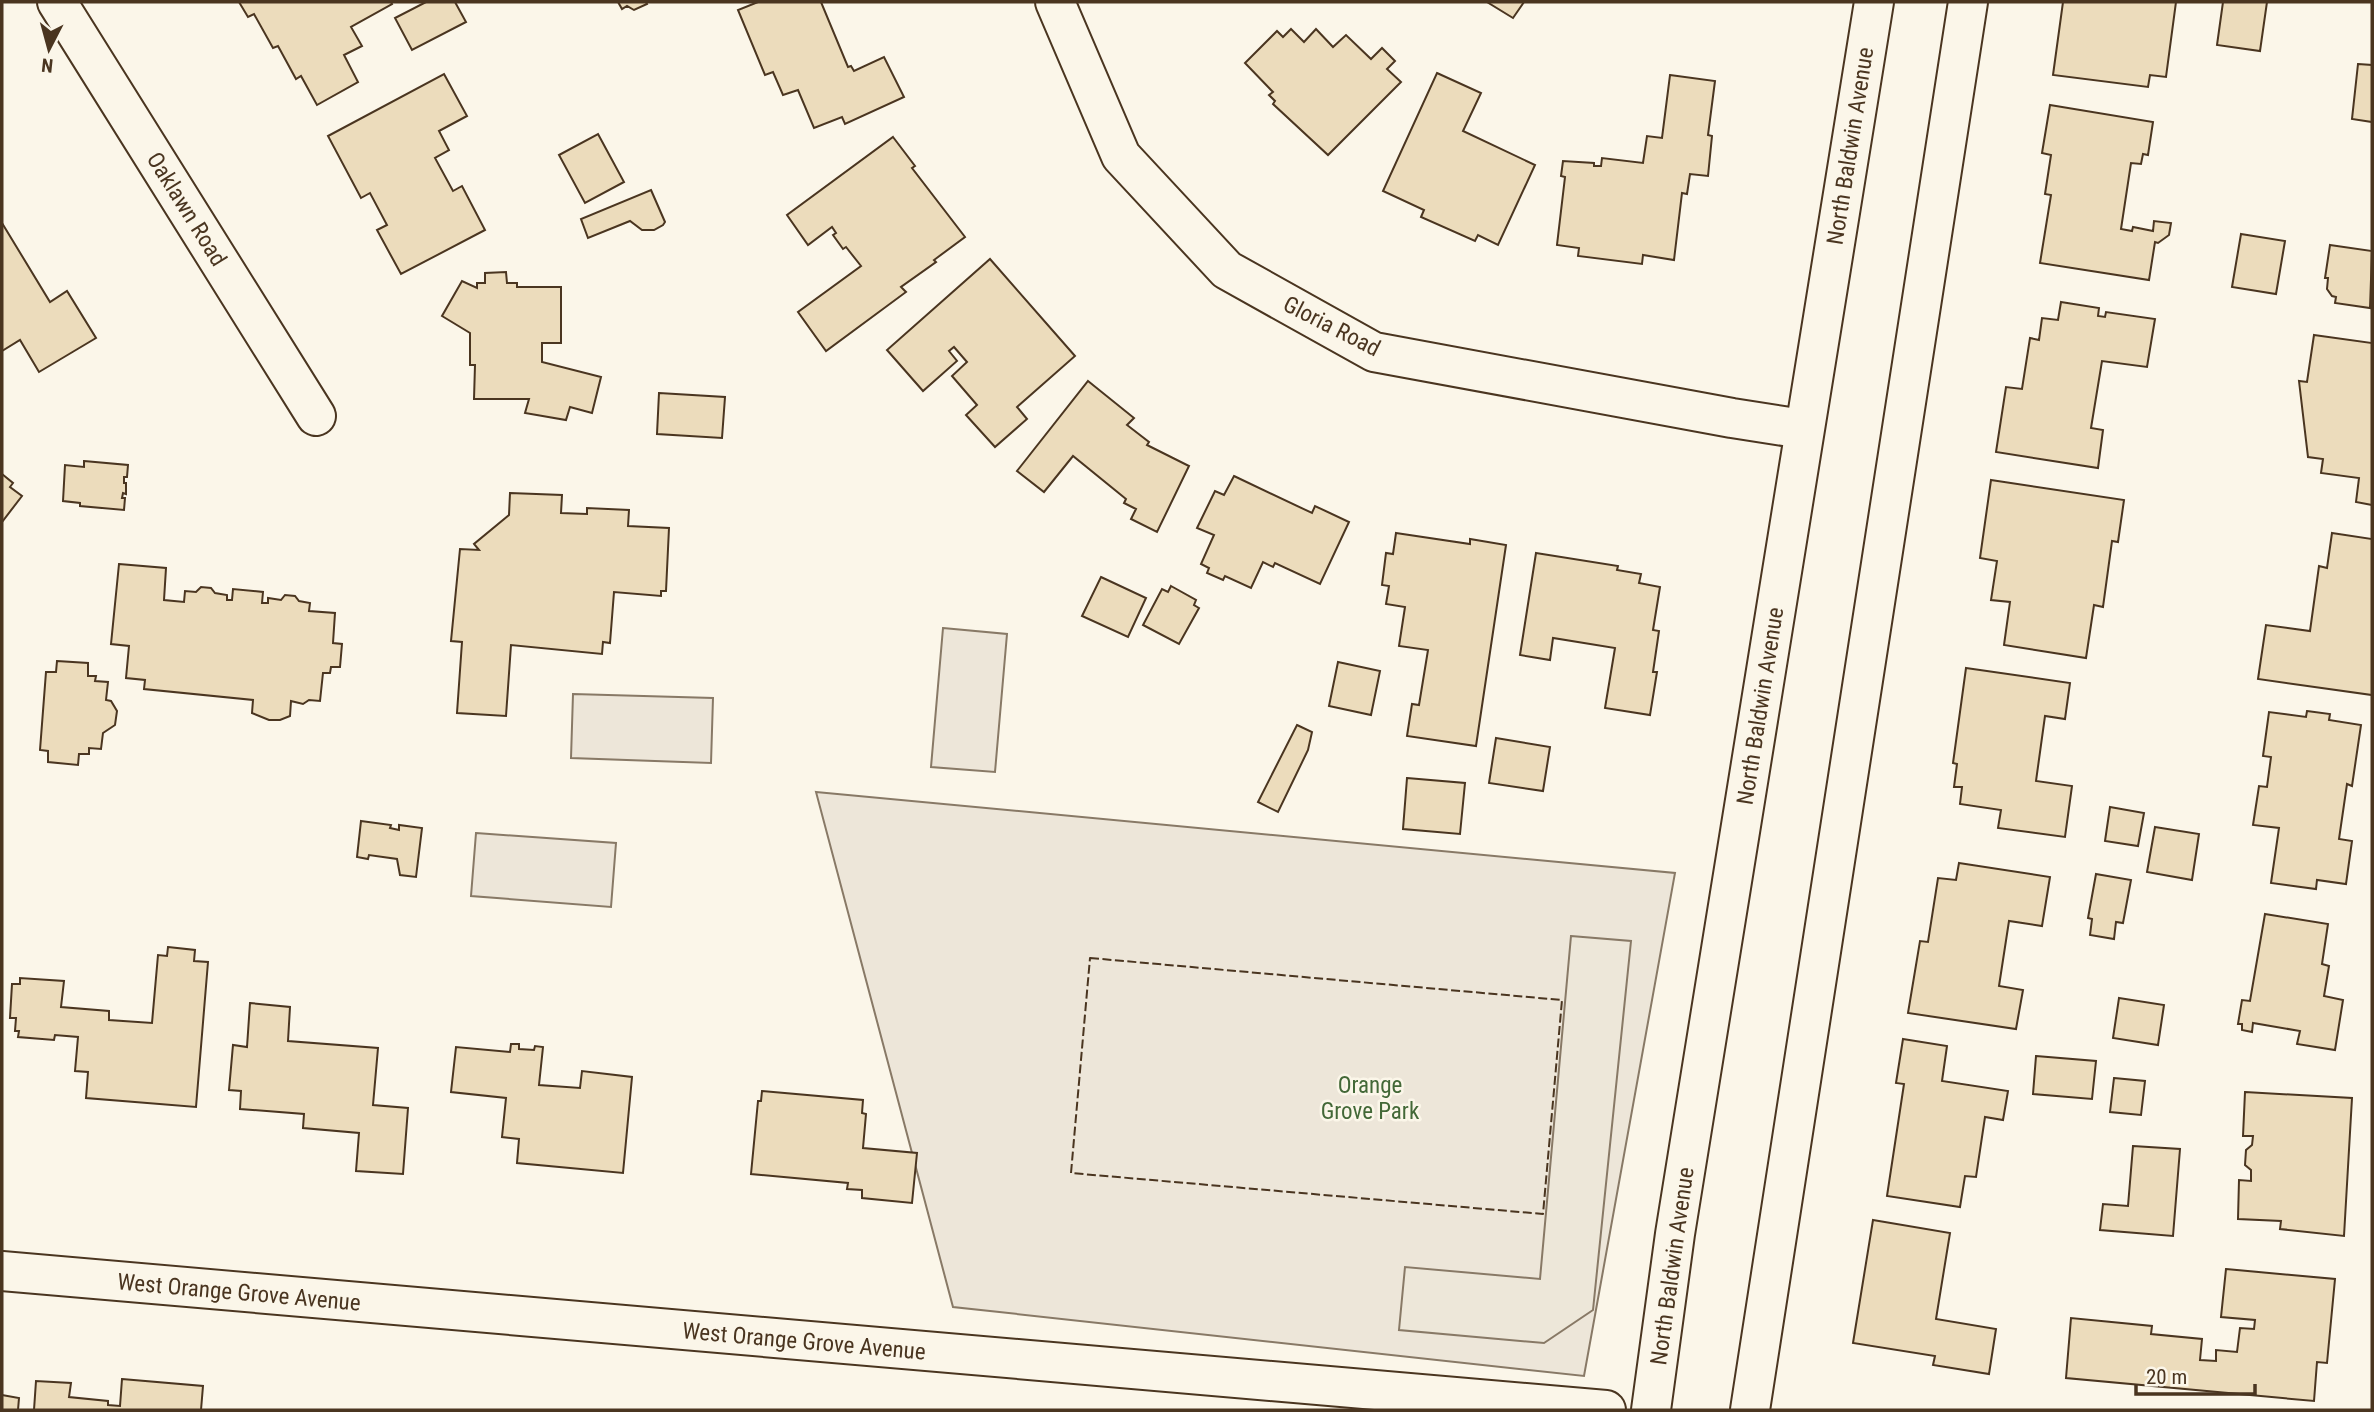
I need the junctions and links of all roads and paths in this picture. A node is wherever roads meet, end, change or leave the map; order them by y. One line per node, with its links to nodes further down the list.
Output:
1 (57, 2): 5 (street, Oaklawn Road)
2 (1055, 2): 6 (street, Gloria Road)
3 (1874, 2): 6 (street, North Baldwin Avenue)
4 (1968, 2): 10 (street)
5 (316, 416)
6 (1803, 429): 9 (street, North Baldwin Avenue)
7 (2, 1271): 8 (street, West Orange Grove Avenue)
8 (1606, 1410)
9 (1651, 1410)
10 (1750, 1410)

